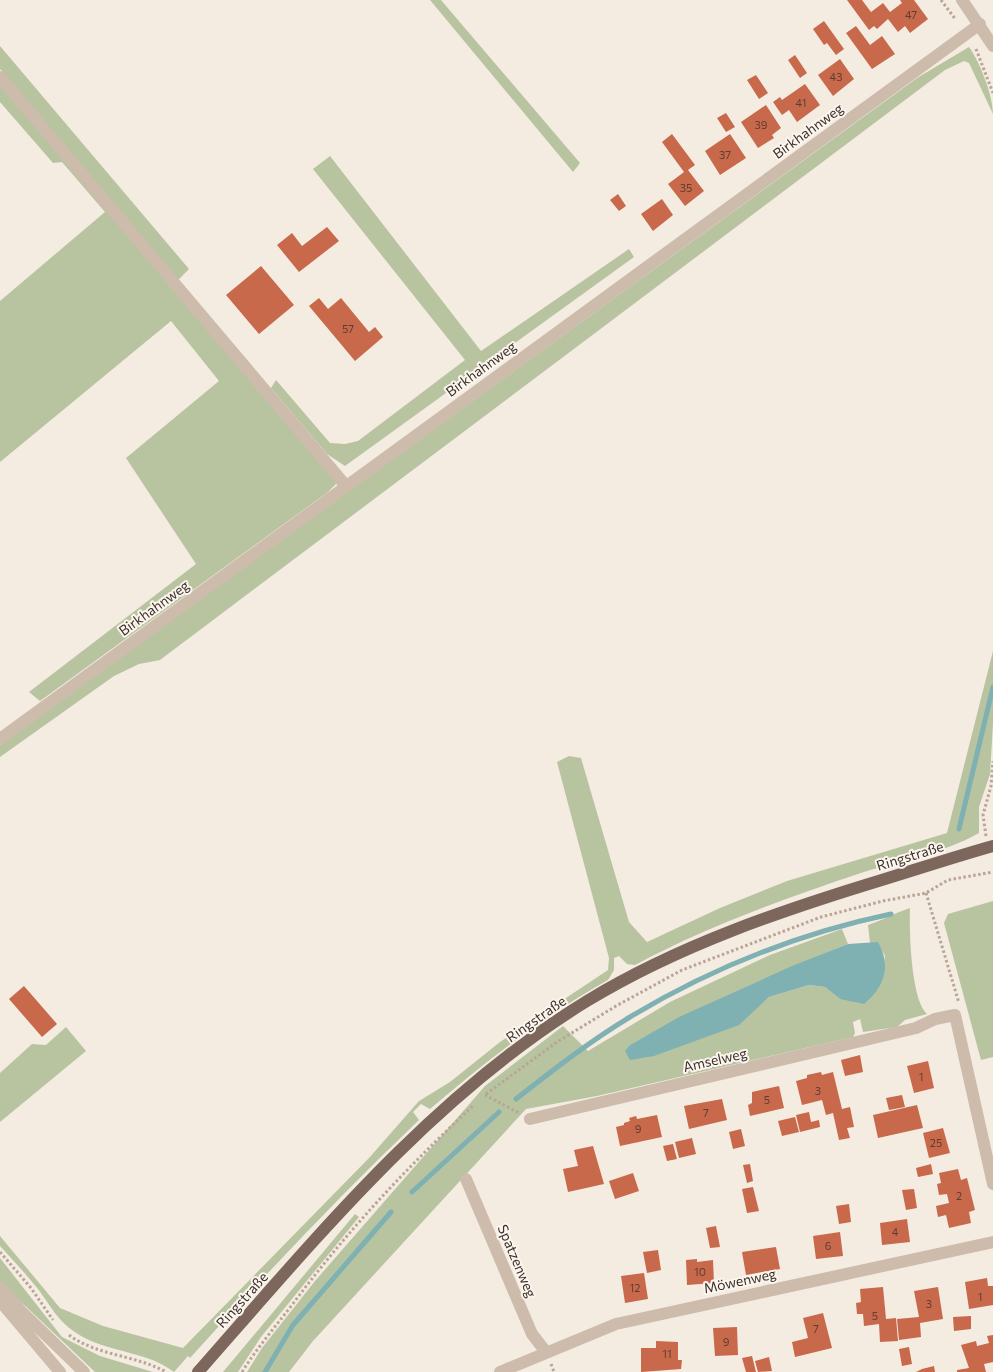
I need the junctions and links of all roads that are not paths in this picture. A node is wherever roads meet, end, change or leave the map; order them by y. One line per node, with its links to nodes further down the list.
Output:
1 (962, 0): 2 (street)
2 (980, 24): 3 (street); 5 (street, Birkhahnweg)
3 (993, 46)
4 (0, 77): 5 (street)
5 (346, 486): 6 (street, Birkhahnweg)
6 (0, 739)
7 (993, 846): 15 (main road, Ringstraße)
8 (530, 1119): 10 (street, Amselweg)
9 (466, 1180): 14 (street, Spatzenweg)
10 (993, 1184)
11 (993, 1242): 14 (street, Möwenweg)
12 (0, 1288): 17 (street)
13 (0, 1301): 16 (street)
14 (546, 1352): 18 (street, Möwenweg)
15 (200, 1370)
16 (60, 1372)
17 (84, 1372)
18 (500, 1372)

